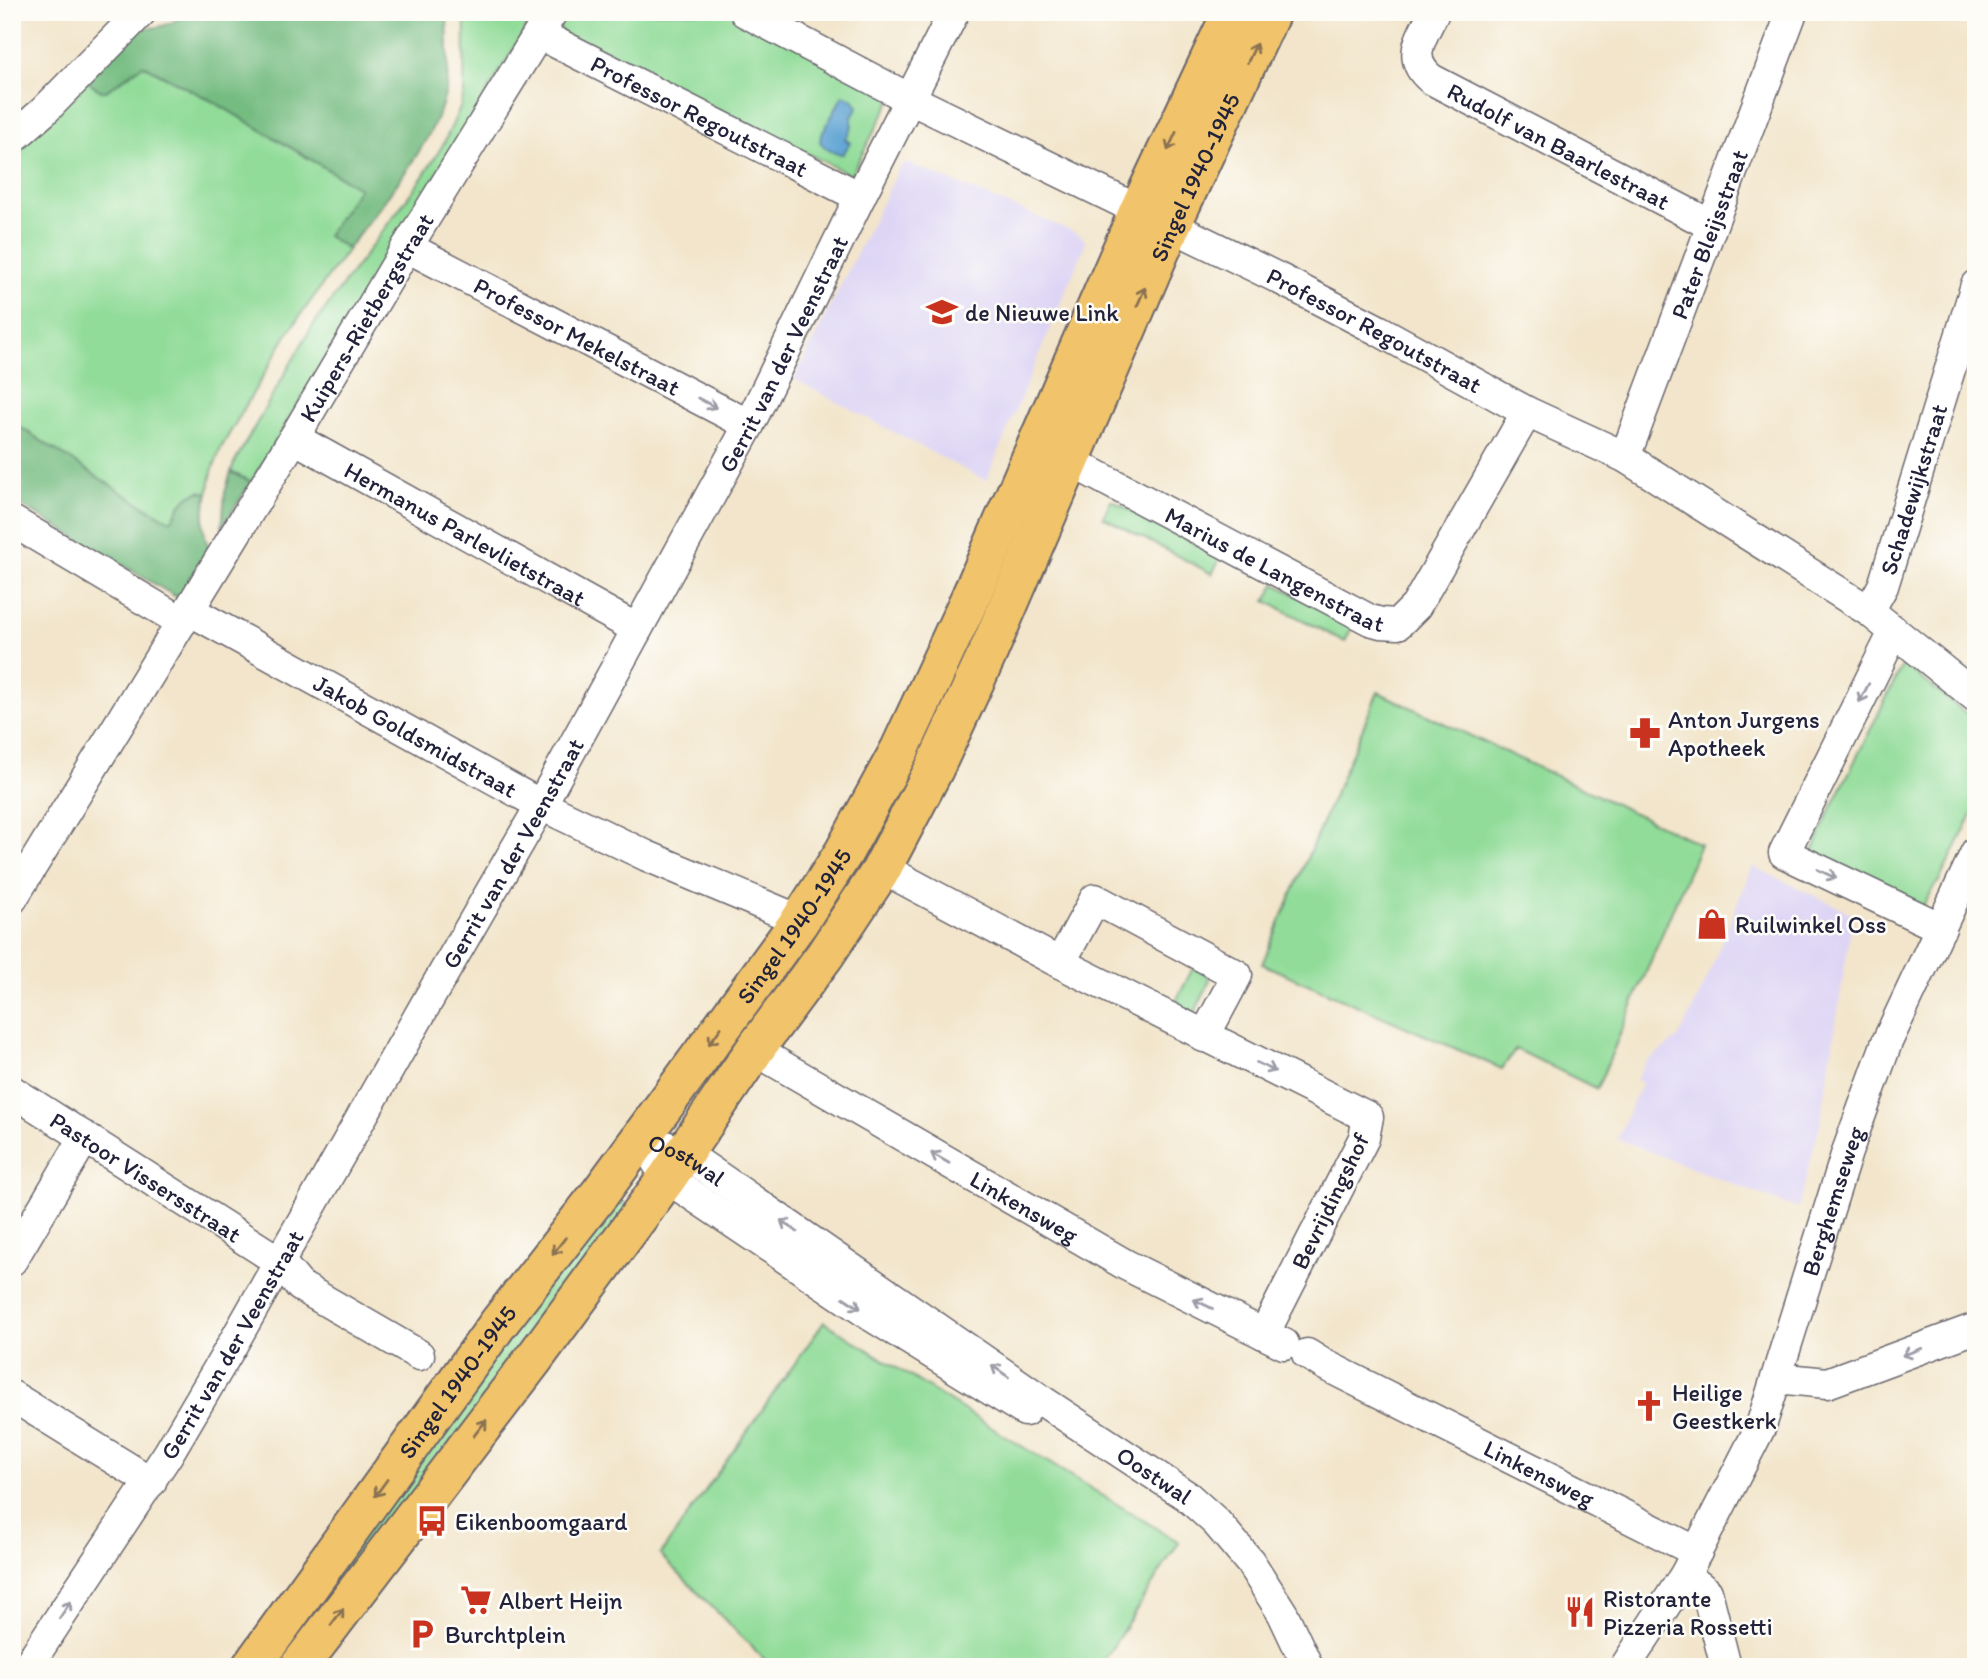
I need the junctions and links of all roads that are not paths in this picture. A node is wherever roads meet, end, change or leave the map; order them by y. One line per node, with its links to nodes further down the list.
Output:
1 (141, 12): 12 (street)
2 (745, 12): 10 (street, Professor Regoutstraat)
3 (954, 12): 10 (street, Gerrit van der Veenstraat)
4 (1214, 12): 11 (street, Singel 1940-1945)
5 (1232, 12): 11 (main road, Singel 1940-1945)
6 (1271, 12): 14 (main road, Singel 1940-1945, one-way to 6)
7 (1434, 12): 15 (street, Rudolf van Baarlestraat)
8 (1792, 12): 15 (street, Pater Bleijsstraat)
9 (545, 23): 13 (street, Professor Regoutstraat); 16 (street, Kuipers-Rietbergstraat)
10 (910, 99): 13 (street, Gerrit van der Veenstraat); 14 (street, Professor Regoutstraat)
11 (1191, 100): 14 (main road, Singel 1940-1945, one-way to 14)
12 (12, 139)
13 (860, 197): 20 (street, Gerrit van der Veenstraat)
14 (1145, 213): 18 (main road, Singel 1940-1945, one-way to 14); 19 (street, Professor Regoutstraat); 34 (main road, Singel 1940-1945)
15 (1711, 225): 22 (street, Pater Bleijsstraat)
16 (407, 247): 20 (street, Professor Mekelstraat, one-way to 20); 21 (street, Kuipers-Rietbergstraat)
17 (1975, 287): 25 (street, Schadewijkstraat)
18 (1122, 341): 23 (street, Singel 1940-1945); 42 (main road, Singel 1940-1945)
19 (1527, 412): 22 (street, Professor Regoutstraat); 23 (street, Marius de Langenstraat)
20 (749, 425): 27 (street, Gerrit van der Veenstraat)
21 (294, 438): 26 (street, Kuipers-Rietbergstraat); 27 (street, Hermanus Parlevlietstraat)
22 (1625, 457): 25 (street, Professor Regoutstraat)
23 (1085, 468): 32 (street, Singel 1940-1945)
24 (12, 521): 26 (street)
25 (1868, 611): 28 (street, Professor Regoutstraat)
26 (186, 616): 30 (street, Jakob Goldsmidstraat); 33 (street, Kuipers-Rietbergstraat)
27 (637, 629): 30 (street, Gerrit van der Veenstraat)
28 (1894, 632): 29 (street, Professor Regoutstraat); 35 (street, one-way to 35)
29 (1976, 697)
30 (541, 806): 34 (street, Jakob Goldsmidstraat); 44 (street, Gerrit van der Veenstraat)
31 (1976, 852): 35 (street, Berghemseweg)
32 (895, 874): 36 (street, Bevrijdingshof); 38 (street, Singel 1940-1945)
33 (12, 899)
34 (792, 918): 41 (main road, Singel 1940-1945, one-way to 41)
35 (1941, 928): 48 (street, Berghemseweg)
36 (1060, 963): 37 (street, Bevrijdingshof); 37 (street)
37 (1205, 1037): 46 (street, Bevrijdingshof, one-way to 46)
38 (769, 1059): 42 (street, Singel 1940-1945); 46 (street, Linkensweg, one-way to 38)
39 (12, 1091): 40 (street, Pastoor Vissersstraat)
40 (85, 1137): 43 (street); 44 (street, Pastoor Vissersstraat)
41 (641, 1137): 42 (street, Oostwal); 53 (main road, Singel 1940-1945, one-way to 53)
42 (683, 1154): 54 (main road, Singel 1940-1945, one-way to 42); 55 (street, Oostwal, one-way to 55); 56 (street, Oostwal, one-way to 42)
43 (12, 1260)
44 (280, 1262): 47 (street, Pastoor Vissersstraat); 50 (street, Gerrit van der Veenstraat)
45 (1976, 1328): 48 (street, one-way to 48)
46 (1285, 1344): 51 (street, Linkensweg)
47 (419, 1355)
48 (1777, 1378): 51 (street, Berghemseweg)
49 (12, 1396): 50 (street)
50 (151, 1482): 52 (street, Gerrit van der Veenstraat, one-way to 50)
51 (1691, 1563): 57 (street, Berghemseweg); 58 (street, Linkensweg)
52 (27, 1667)
53 (251, 1667)
54 (299, 1667)
55 (1286, 1667)
56 (1307, 1667)
57 (1625, 1667)
58 (1726, 1667)

